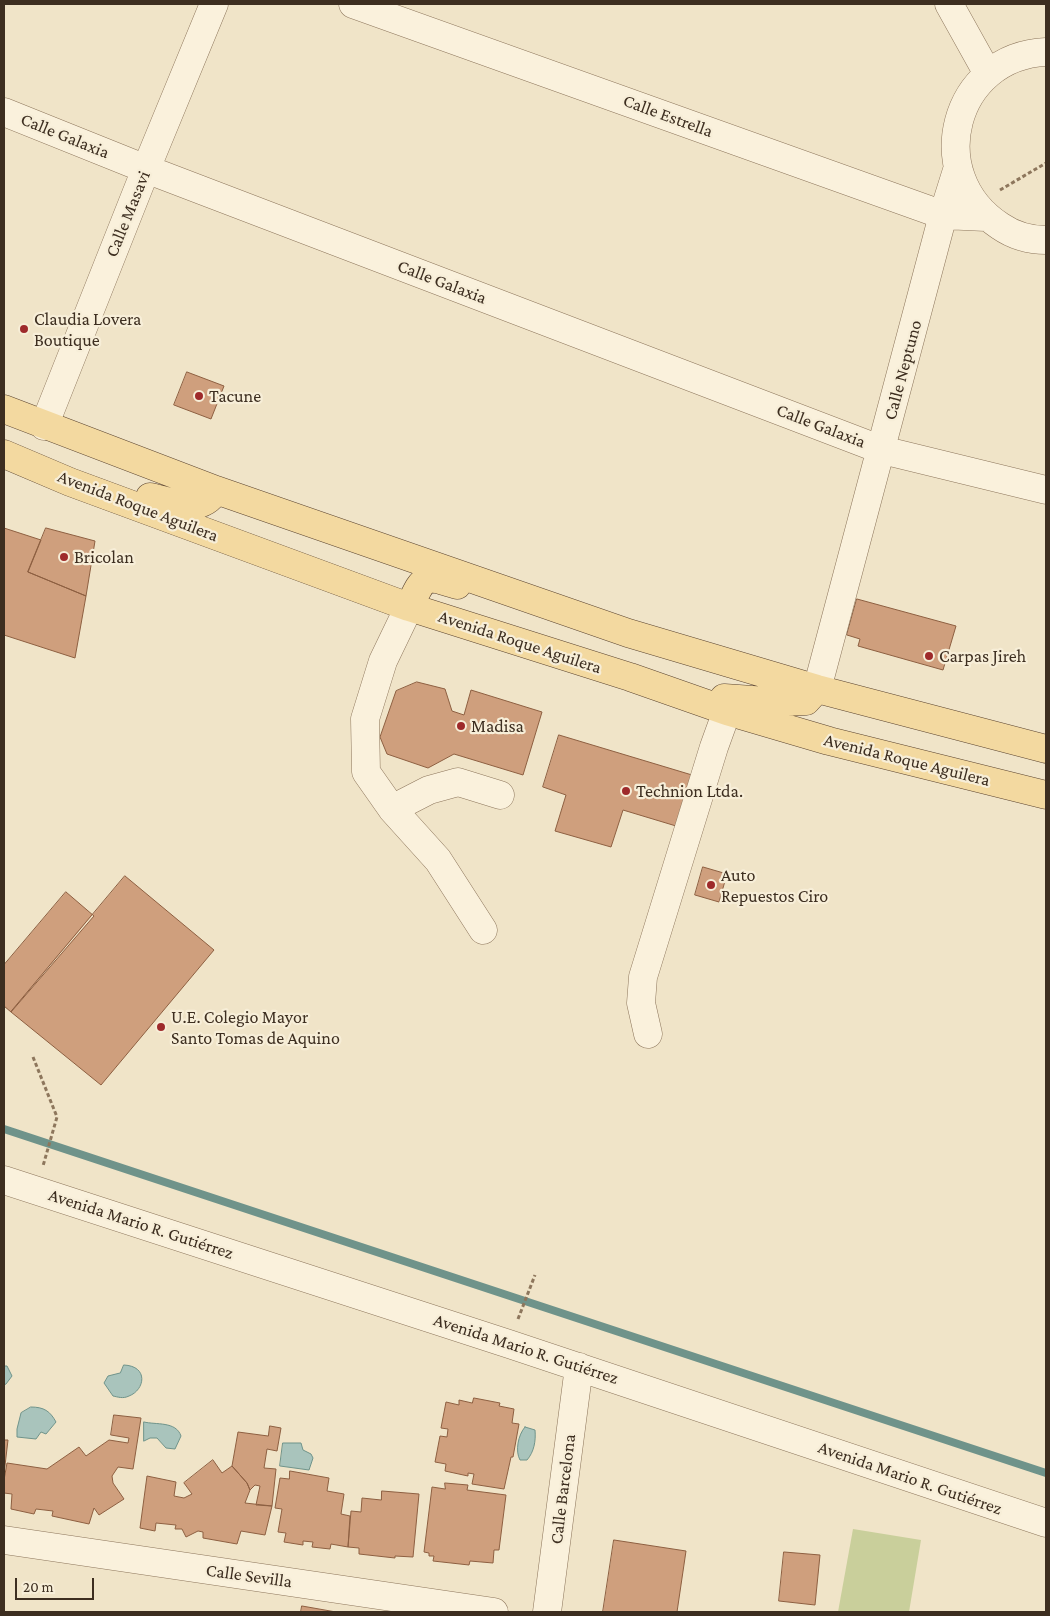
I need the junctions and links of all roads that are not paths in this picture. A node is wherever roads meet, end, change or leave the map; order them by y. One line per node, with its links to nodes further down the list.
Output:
1 (214, 4): 8 (street, Calle Masavi)
2 (353, 4): 10 (street, Calle Estrella)
3 (949, 4): 5 (street)
4 (1046, 52): 5 (street)
5 (988, 74): 7 (street)
6 (4, 112): 8 (street, Calle Galaxia)
7 (958, 167): 9 (street); 10 (street, Calle Neptuno)
8 (146, 169): 13 (street, Calle Masavi); 14 (street, Calle Galaxia)
9 (982, 211): 10 (street, Calle Estrella); 11 (street)
10 (943, 214): 14 (street, Calle Neptuno)
11 (1046, 240)
12 (4, 409): 13 (main road)
13 (44, 426): 17 (main road)
14 (882, 450): 18 (street, Calle Galaxia); 21 (street, Calle Neptuno)
15 (4, 454): 16 (main road, Avenida Roque Aguilera)
16 (70, 482): 17 (main road); 20 (main road, Avenida Roque Aguilera)
17 (216, 490): 19 (main road)
18 (1046, 490)
19 (540, 603): 20 (main road); 21 (main road)
20 (409, 607): 22 (main road, Avenida Roque Aguilera); 27 (street)
21 (817, 689): 22 (main road); 24 (main road)
22 (684, 696): 23 (main road, Avenida Roque Aguilera)
23 (727, 711): 26 (main road, Avenida Roque Aguilera); 29 (street)
24 (1046, 749)
25 (500, 794): 27 (street)
26 (1046, 795)
27 (392, 809): 28 (street)
28 (483, 930)
29 (648, 1034)
30 (4, 1180): 31 (street, Avenida Mario R. Gutiérrez)
31 (580, 1367): 32 (street, Avenida Mario R. Gutiérrez); 35 (street, Calle Barcelona)
32 (1046, 1523)
33 (4, 1540): 34 (street, Calle Sevilla)
34 (494, 1612)
35 (547, 1612)

